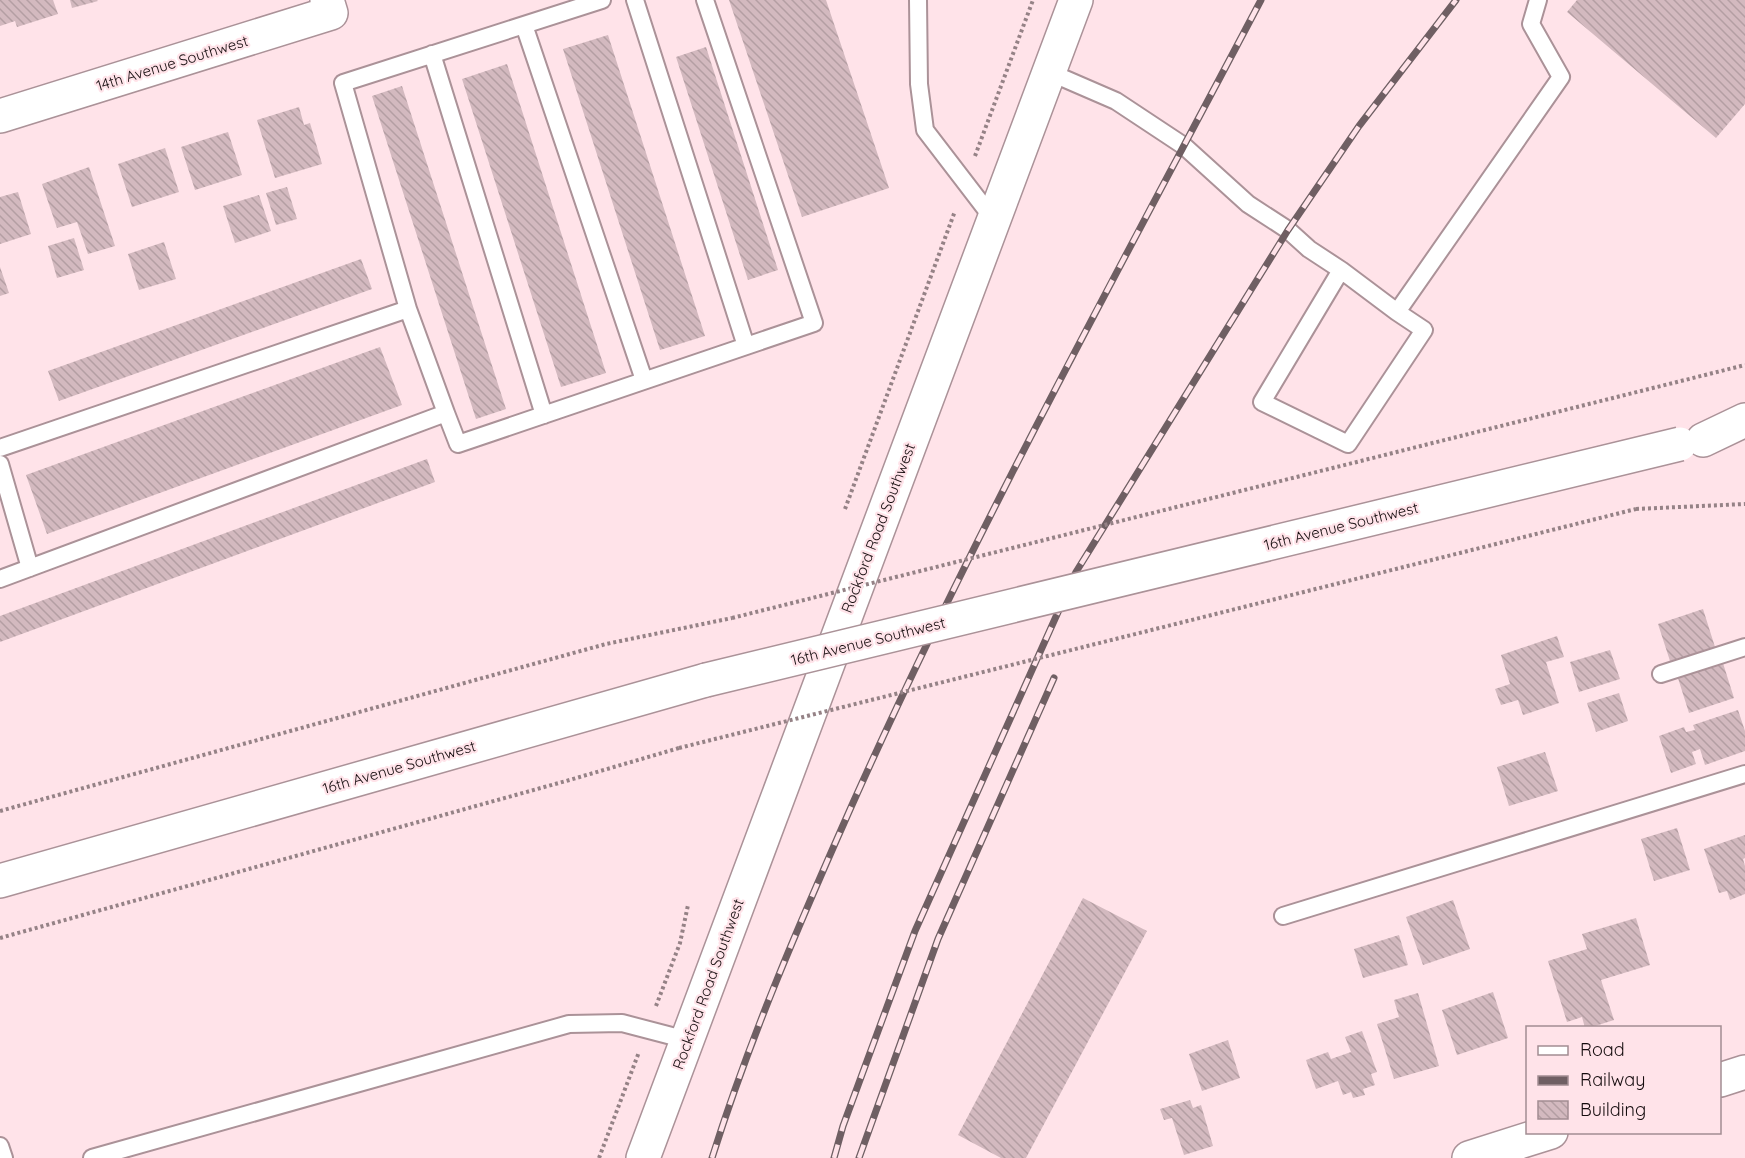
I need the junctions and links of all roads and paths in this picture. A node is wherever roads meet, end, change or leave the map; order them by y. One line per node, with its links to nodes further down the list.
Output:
1 (327, 0): 12 (main road, 14th Avenue Southwest)
2 (602, 0): 9 (lane)
3 (635, 0): 18 (lane)
4 (705, 0): 18 (lane)
5 (918, 0): 13 (lane)
6 (1033, 0): 13 (path)
7 (1076, 0): 11 (main road, Rockford Road Southwest)
8 (1538, 0): 17 (lane)
9 (524, 25): 10 (lane); 20 (lane)
10 (432, 54): 16 (lane); 22 (lane)
11 (1049, 72): 14 (main road, Rockford Road Southwest); 15 (lane)
12 (0, 116)
13 (965, 183): 14 (lane); 29 (path)
14 (994, 220): 39 (main road, Rockford Road Southwest)
15 (1341, 270): 17 (lane); 17 (lane)
16 (408, 309): 21 (lane); 26 (lane)
17 (1397, 312)
18 (746, 346): 20 (lane)
19 (1745, 365): 35 (path, bridge)
20 (644, 380): 22 (lane)
21 (446, 413): 22 (lane); 30 (lane)
22 (544, 415)
23 (1745, 420): 25 (main road)
24 (1745, 434): 25 (main road, 16th Avenue Southwest)
25 (1691, 442): 36 (main road, 16th Avenue Southwest, bridge)
26 (0, 448)
27 (0, 464): 30 (lane)
28 (1745, 504): 38 (path, bridge)
29 (845, 509)
30 (30, 568): 31 (lane)
31 (0, 579)
32 (1745, 647): 33 (lane)
33 (1661, 674)
34 (1745, 774): 37 (lane)
35 (0, 811)
36 (0, 881)
37 (1283, 916)
38 (0, 938)
39 (687, 1040): 45 (lane); 46 (main road, Rockford Road Southwest)
40 (1745, 1072): 41 (main road)
41 (1721, 1079)
42 (1545, 1134): 47 (main road)
43 (0, 1146): 44 (lane)
44 (4, 1158)
45 (92, 1158)
46 (643, 1158)
47 (1469, 1158)

